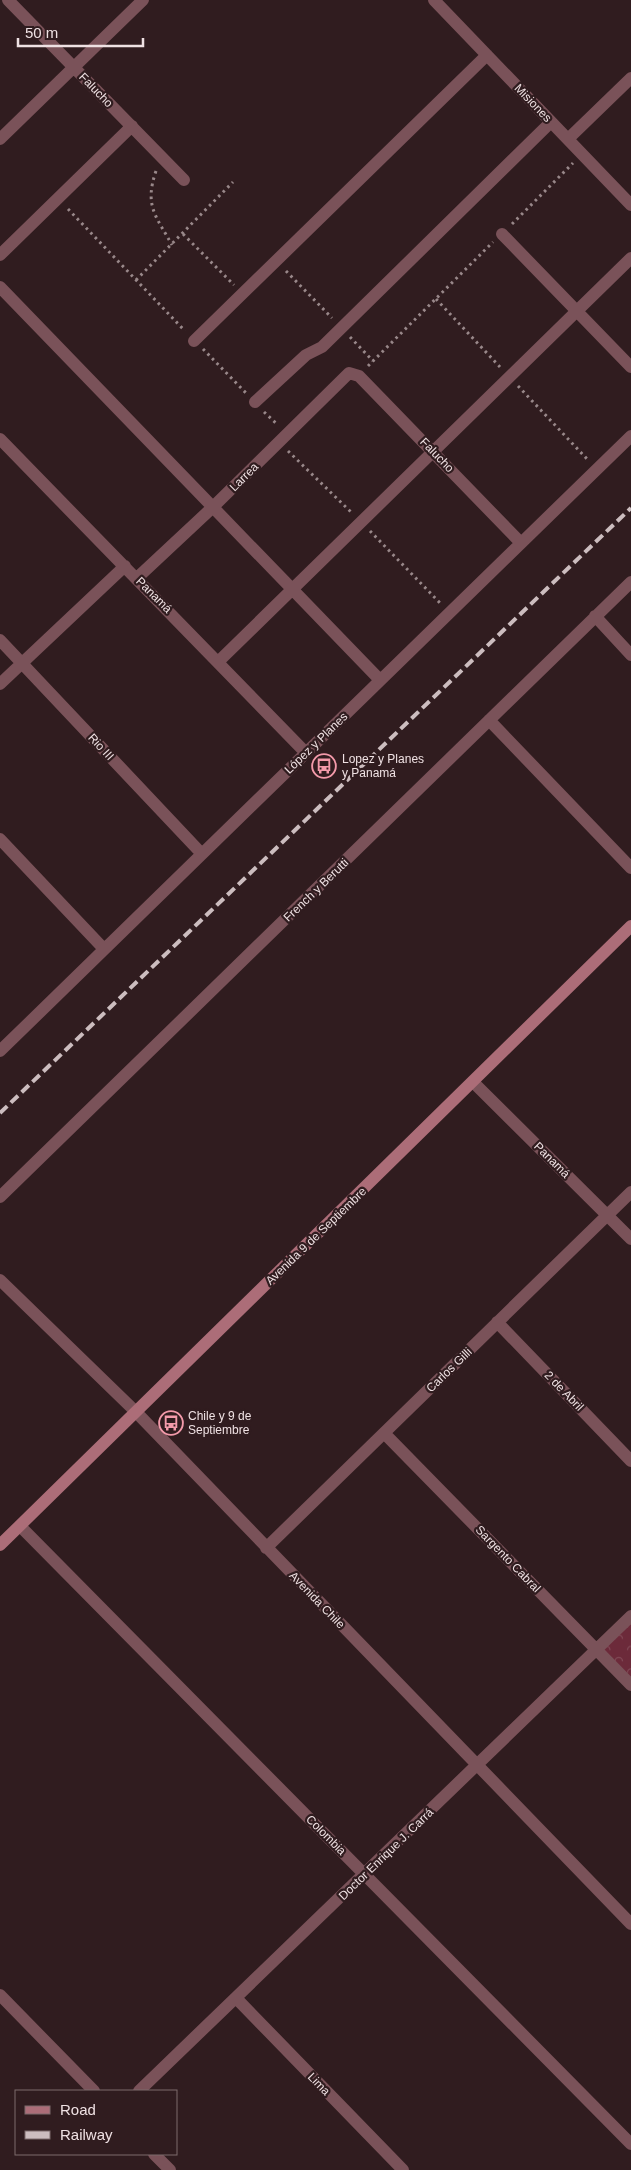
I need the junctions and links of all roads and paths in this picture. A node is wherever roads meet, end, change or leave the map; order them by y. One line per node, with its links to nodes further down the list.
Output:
1 (8, 0): 5 (street, Falucho)
2 (143, 0): 5 (street)
3 (434, 0): 4 (street, Misiones)
4 (487, 55): 7 (street, Misiones); 22 (street)
5 (74, 67): 8 (street, Falucho); 9 (street)
6 (631, 78): 10 (street)
7 (551, 122): 10 (street, Misiones); 27 (street)
8 (132, 126): 12 (street, Falucho); 15 (street)
9 (0, 139)
10 (568, 139): 11 (street, Misiones)
11 (582, 154): 16 (street, Misiones); 18 (path)
12 (161, 156): 13 (street, Falucho); 19 (path)
13 (184, 180)
14 (233, 182): 17 (path)
15 (58, 198): 20 (street); 23 (path)
16 (631, 205)
17 (183, 234): 19 (path); 25 (path)
18 (502, 234): 26 (street); 29 (path)
19 (172, 245): 23 (path)
20 (0, 255)
21 (631, 258): 26 (street)
22 (276, 262): 25 (street); 27 (path)
23 (136, 280): 28 (path)
24 (0, 287): 37 (street)
25 (243, 294): 28 (street)
26 (577, 311): 30 (street); 36 (street)
27 (341, 328): 29 (path); 32 (street)
28 (194, 341): 32 (path)
29 (373, 361): 31 (path)
30 (631, 367)
31 (354, 374): 33 (street, Larrea); 36 (street, Falucho)
32 (254, 402): 33 (path)
33 (287, 434): 37 (street, Larrea)
34 (631, 436): 38 (street, López y Planes)
35 (0, 439): 39 (street, Panamá)
36 (433, 451): 38 (street, Falucho); 42 (street)
37 (214, 506): 40 (street, Larrea); 42 (street)
38 (521, 542): 48 (street, López y Planes)
39 (125, 566): 40 (street, Panamá); 47 (street)
40 (137, 578): 46 (street, Panamá)
41 (631, 582): 43 (street, French y Berutti)
42 (293, 588): 46 (street); 48 (street)
43 (595, 616): 45 (street); 50 (street, French y Berutti)
44 (0, 640): 47 (street, Rio III)
45 (631, 655)
46 (219, 661): 51 (street, Panamá)
47 (22, 663): 49 (street); 53 (street, Rio III)
48 (380, 680): 51 (street, López y Planes)
49 (0, 684)
50 (489, 720): 54 (street); 60 (street, French y Berutti)
51 (306, 753): 53 (street, López y Planes)
52 (0, 839): 56 (street)
53 (202, 854): 56 (street, López y Planes)
54 (631, 868)
55 (631, 926): 58 (street, Avenida 9 de Septiembre)
56 (104, 949): 57 (street, López y Planes)
57 (1, 1049)
58 (473, 1082): 61 (street, Panamá); 65 (street, Avenida 9 de Septiembre)
59 (631, 1192): 61 (street, Carlos Gilli)
60 (0, 1198)
61 (607, 1215): 62 (street, Panamá); 64 (street, Carlos Gilli)
62 (631, 1239)
63 (0, 1280): 65 (street, Avenida Chile)
64 (497, 1322): 66 (street, Carlos Gilli); 67 (street, 2 de Abril)
65 (136, 1412): 68 (street, Avenida 9 de Septiembre); 70 (street, Avenida Chile)
66 (384, 1433): 70 (street, Carlos Gilli); 72 (street, Sargento Cabral)
67 (631, 1461)
68 (20, 1526): 69 (street, Avenida 9 de Septiembre); 75 (street, Colombia)
69 (0, 1545)
70 (266, 1548): 74 (street, Avenida Chile)
71 (631, 1616): 72 (street, Doctor Enrique J. Carrá)
72 (596, 1650): 73 (street, Sargento Cabral); 74 (street, Doctor Enrique J. Carrá)
73 (631, 1685)
74 (477, 1766): 75 (street, Doctor Enrique J. Carrá); 76 (street, Avenida Chile)
75 (365, 1874): 78 (street, Doctor Enrique J. Carrá); 81 (street, Colombia)
76 (631, 1924)
77 (0, 1995): 79 (street)
78 (236, 1998): 80 (street, Doctor Enrique J. Carrá); 84 (street, Lima)
79 (93, 2090)
80 (140, 2090)
81 (631, 2144)
82 (155, 2155): 83 (street)
83 (170, 2170)
84 (403, 2170)

